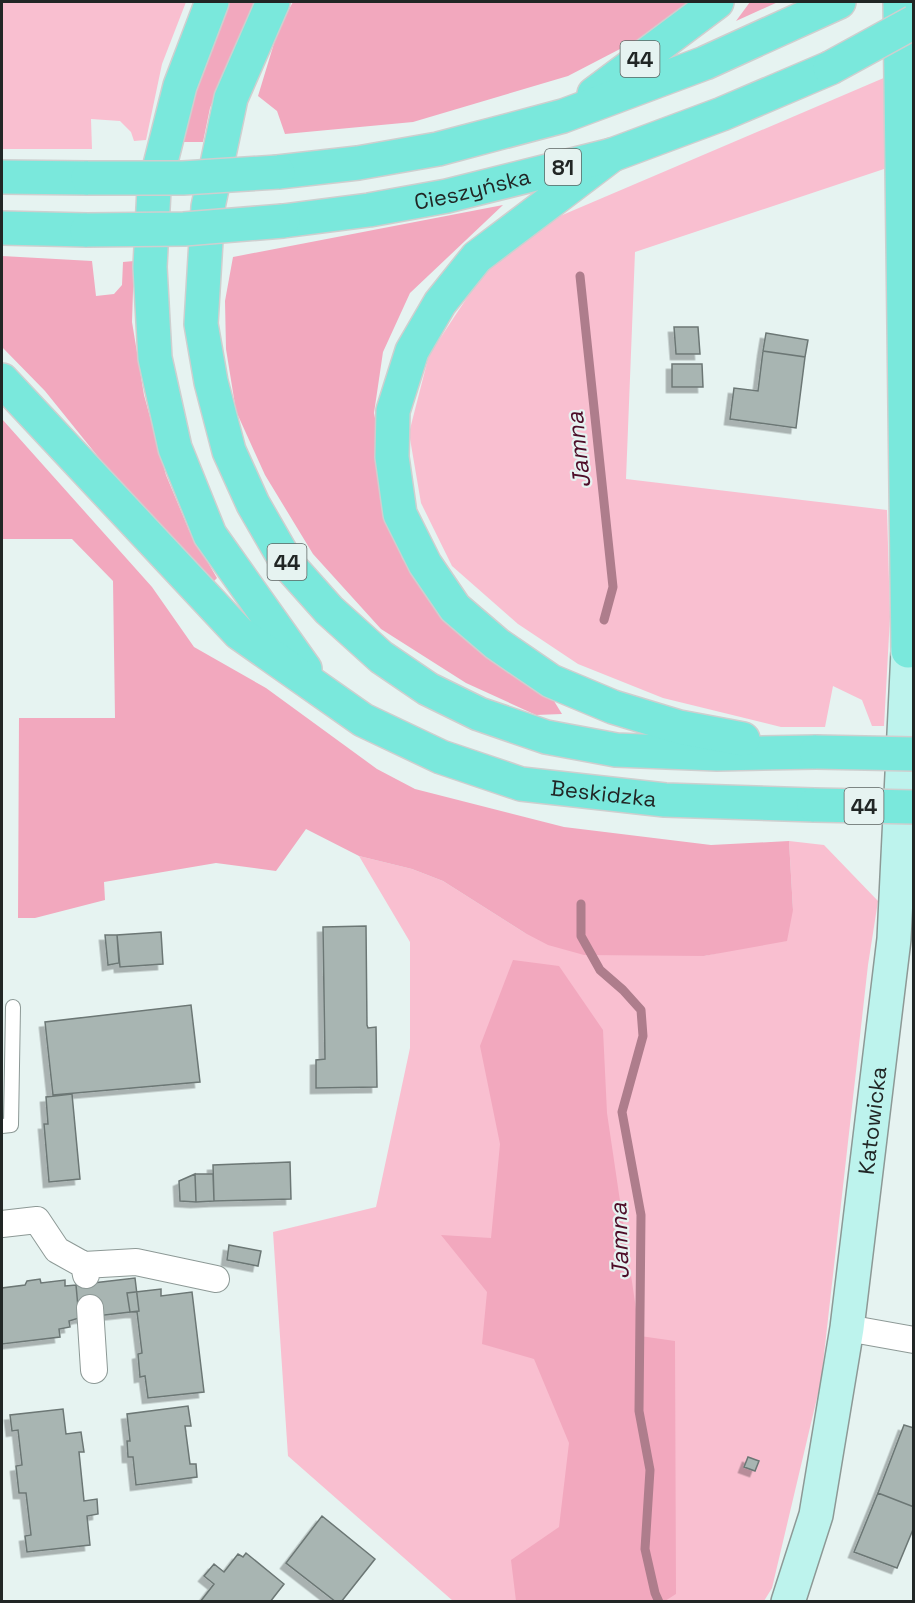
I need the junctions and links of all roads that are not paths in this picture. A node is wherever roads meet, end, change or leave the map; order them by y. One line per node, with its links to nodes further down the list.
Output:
1 (212, 2): 13 (main road)
2 (273, 2): 14 (main road, 44)
3 (717, 2): 7 (main road, 44)
4 (900, 2): 12 (main road)
5 (835, 4): 7 (main road, Cieszyńska / 81)
6 (914, 22): 8 (main road, Cieszyńska / 81, bridge)
7 (563, 116): 9 (main road, Cieszyńska / 81, bridge)
8 (612, 155): 10 (main road, Cieszyńska / 81, bridge); 14 (main road)
9 (2, 177)
10 (2, 228)
11 (2, 380): 13 (main road, 44)
12 (911, 642): 22 (street, Katowicka)
13 (316, 685): 16 (main road, Beskidzka / 44, bridge)
14 (816, 752): 15 (main road, 44, bridge)
15 (914, 753)
16 (914, 807)
17 (13, 1007): 18 (lane)
18 (2, 1126)
19 (2, 1224): 20 (street)
20 (216, 1279)
21 (90, 1308): 24 (street)
22 (847, 1328): 23 (street); 25 (street, Katowicka)
23 (913, 1339)
24 (93, 1370)
25 (788, 1602)

